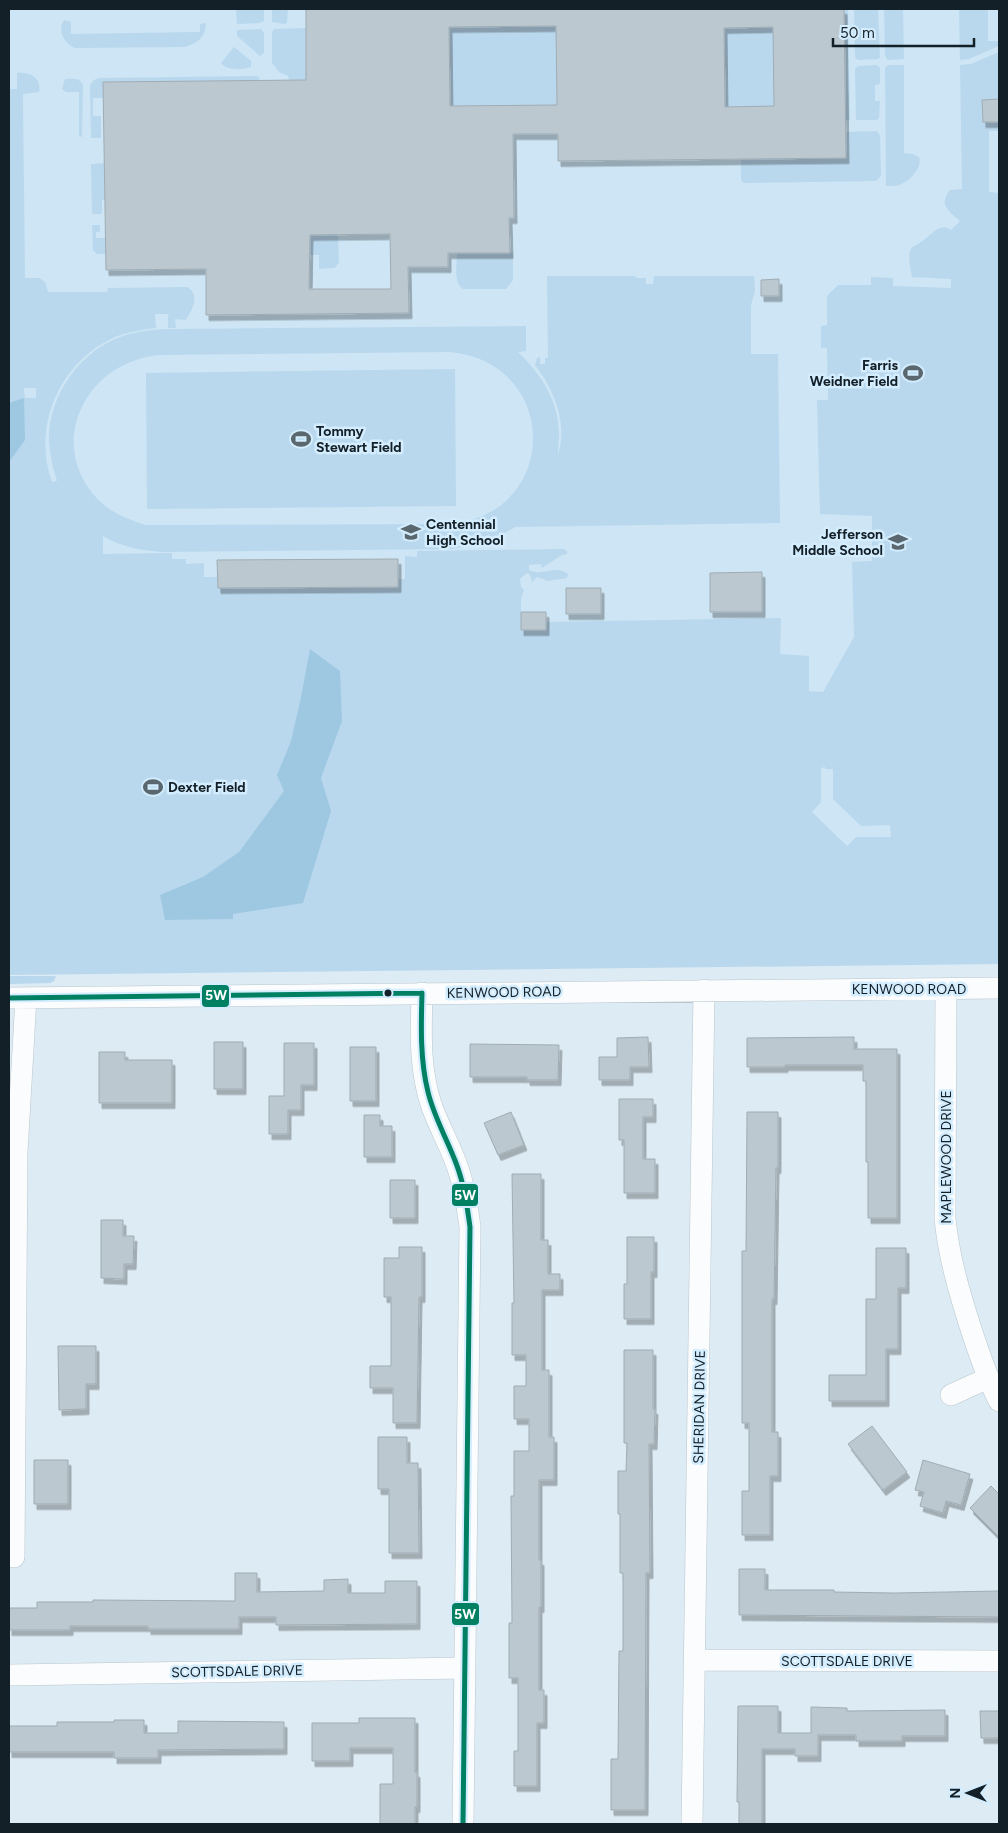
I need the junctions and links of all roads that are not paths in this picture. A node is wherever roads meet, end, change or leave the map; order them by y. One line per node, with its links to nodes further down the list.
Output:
1 (999, 988): 2 (street, KENWOOD ROAD)
2 (946, 989): 3 (street, KENWOOD ROAD); 6 (street, MAPLEWOOD DRIVE)
3 (704, 990): 4 (street, KENWOOD ROAD); 10 (street, SHERIDAN DRIVE)
4 (422, 994): 5 (street, KENWOOD ROAD); 12 (street)
5 (17, 998): 9 (street)
6 (988, 1378): 7 (street); 8 (street, MAPLEWOOD DRIVE)
7 (951, 1395)
8 (999, 1400)
9 (14, 1557)
10 (696, 1660): 11 (street, SCOTTSDALE DRIVE); 15 (street, SHERIDAN DRIVE)
11 (999, 1661)
12 (464, 1668): 13 (street, SCOTTSDALE DRIVE); 14 (street)
13 (9, 1675)
14 (464, 1824)
15 (692, 1824)

